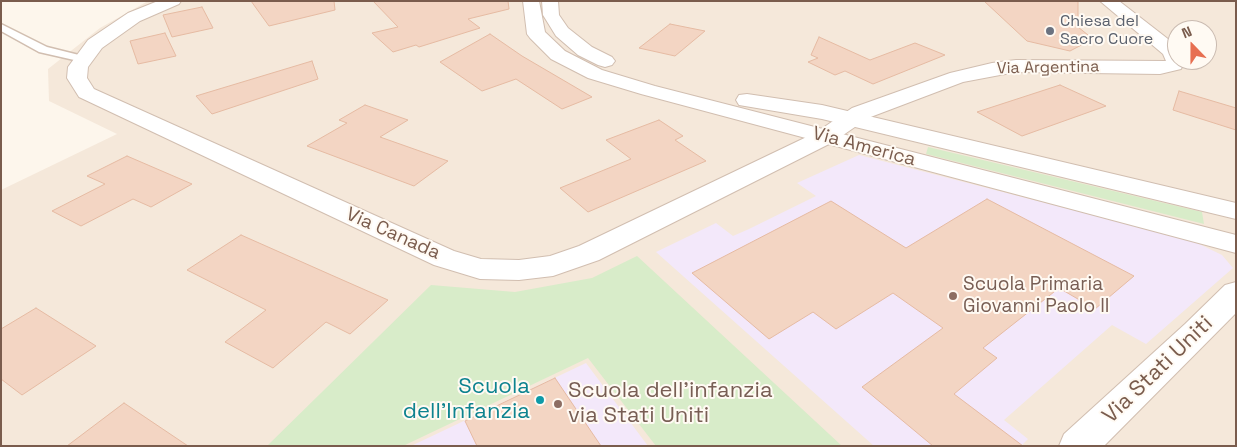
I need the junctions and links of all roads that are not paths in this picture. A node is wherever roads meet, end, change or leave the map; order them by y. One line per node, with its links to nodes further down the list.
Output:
1 (173, 1): 6 (street)
2 (531, 1): 7 (street, Via America)
3 (550, 1): 7 (street, Via America)
4 (1108, 1): 7 (street, Via Argentina)
5 (1, 27): 6 (lane)
6 (83, 60): 7 (street, Via Canada)
7 (837, 128): 8 (street, Via America); 9 (street, Via America)
8 (1236, 211)
9 (1236, 244)
10 (1236, 293): 11 (street, Via Stati Uniti)
11 (1078, 446)

